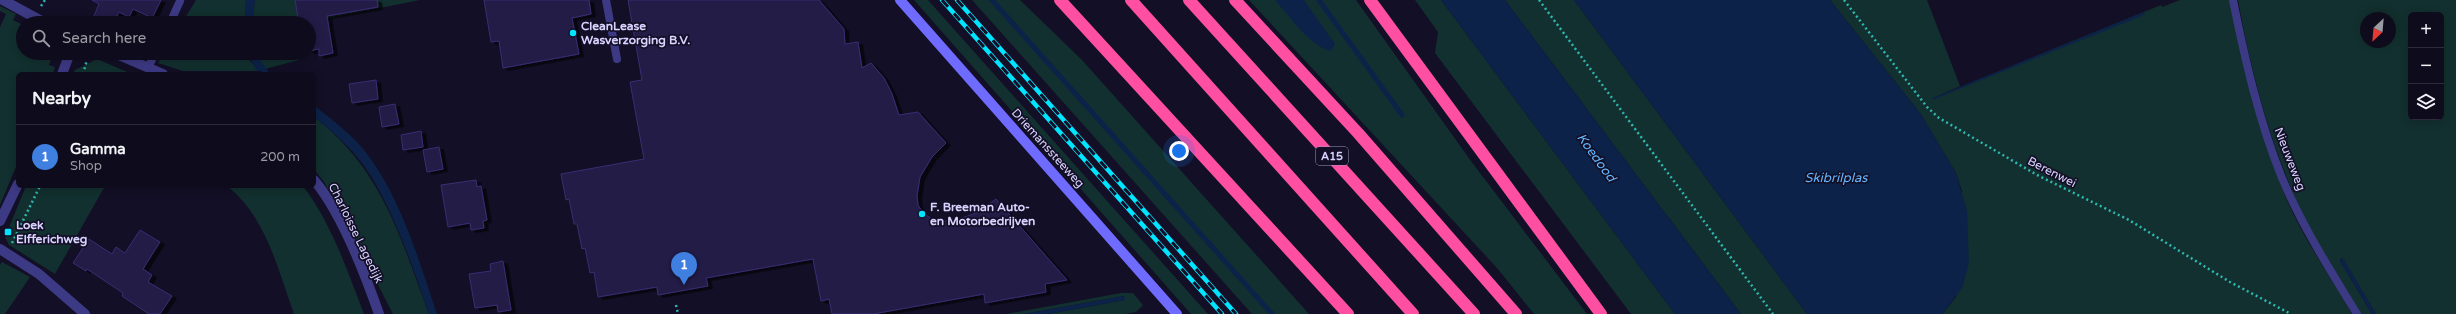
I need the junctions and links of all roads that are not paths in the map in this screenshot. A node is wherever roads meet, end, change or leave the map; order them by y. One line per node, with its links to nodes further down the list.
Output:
1 (3, 0): 11 (street)
2 (606, 0): 13 (lane)
3 (900, 0): 28 (main road, Driemanssteeweg)
4 (1060, 0): 29 (highway)
5 (1131, 0): 30 (highway)
6 (1189, 0): 31 (highway, A15)
7 (1235, 0): 32 (highway, A15)
8 (1370, 0): 33 (highway)
9 (2233, 0): 34 (lane, Nieuweweg)
10 (180, 1): 12 (lane)
11 (32, 16)
12 (173, 16)
13 (617, 59)
14 (67, 60): 18 (street)
15 (130, 60): 17 (street)
16 (152, 60): 17 (lane)
17 (148, 68): 19 (street)
18 (63, 72)
19 (158, 72)
20 (316, 183): 24 (street, Charloisse Lagedijk)
21 (16, 188): 22 (street)
22 (0, 221)
23 (3, 250): 25 (street)
24 (374, 298): 26 (street, Charloisse Lagedijk); 27 (street, Charloisse Lagedijk)
25 (85, 314)
26 (379, 314)
27 (385, 314)
28 (1177, 314)
29 (1348, 314)
30 (1413, 314)
31 (1474, 314)
32 (1516, 314)
33 (1601, 314)
34 (2357, 314)

